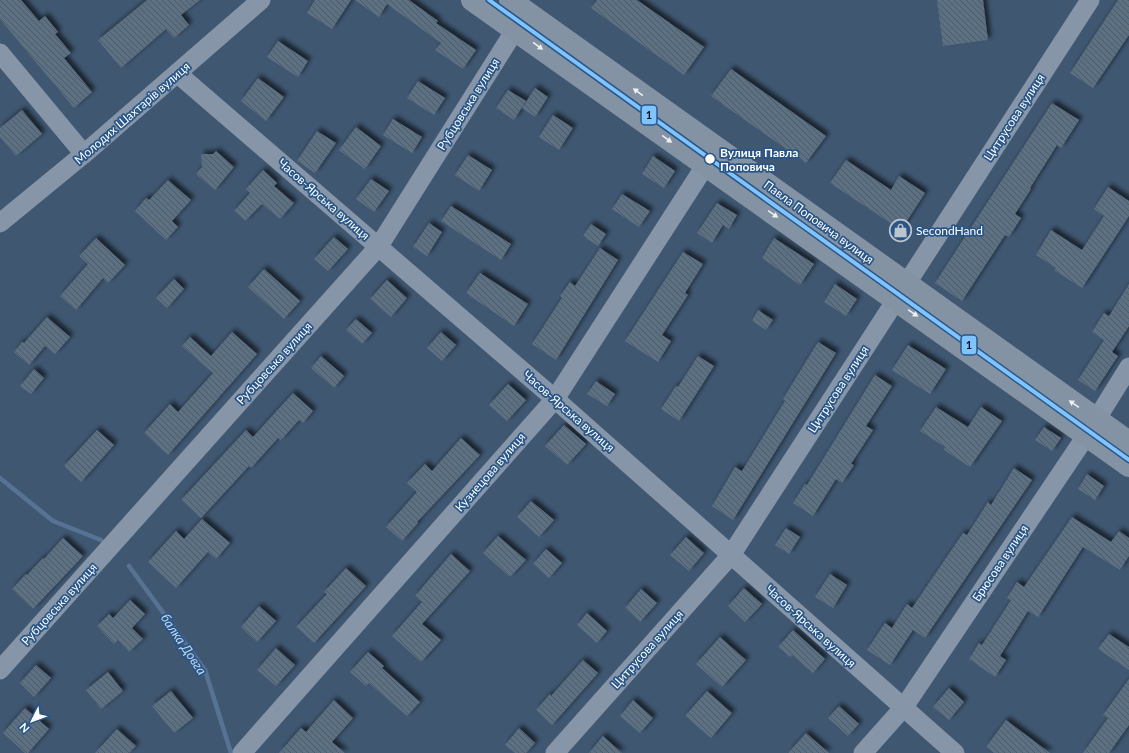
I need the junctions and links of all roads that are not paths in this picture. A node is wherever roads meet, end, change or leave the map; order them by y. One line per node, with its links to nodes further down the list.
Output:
1 (261, 0): 7 (street, Молодих Шахтарів вулиця)
2 (472, 0): 5 (main road, Павла Поповича вулиця)
3 (510, 0): 12 (main road, Павла Поповича вулиця, one-way to 3)
4 (1090, 0): 12 (street, Цитрусова вулиця)
5 (515, 30): 9 (main road, Павла Поповича вулиця, one-way to 9); 11 (street, Рубцовська вулиця)
6 (0, 53): 8 (street)
7 (178, 74): 8 (street, Молодих Шахтарів вулиця); 11 (street, Часов-Ярська вулиця)
8 (84, 154): 10 (street, Молодих Шахтарів вулиця)
9 (705, 166): 12 (main road, Павла Поповича вулиця, one-way to 12); 14 (street, Кузнецова вулиця)
10 (0, 223)
11 (378, 246): 14 (street, Часов-Ярська вулиця); 19 (street, Рубцовська вулиця)
12 (900, 292): 15 (main road, Павла Поповича вулиця); 18 (street, Цитрусова вулиця)
13 (1129, 367): 15 (street, Брюсова вулиця)
14 (555, 398): 18 (street, Часов-Ярська вулиця); 21 (street, Кузнецова вулиця)
15 (1091, 427): 16 (main road, Павла Поповича вулиця); 17 (main road, Павла Поповича вулиця); 20 (street, Брюсова вулиця)
16 (1129, 442)
17 (1129, 466)
18 (731, 555): 20 (street, Часов-Ярська вулиця); 22 (street, Цитрусова вулиця)
19 (0, 670)
20 (904, 707): 23 (street, Брюсова вулиця); 24 (street, Часов-Ярська вулиця)
21 (242, 753)
22 (555, 753)
23 (863, 753)
24 (955, 753)

